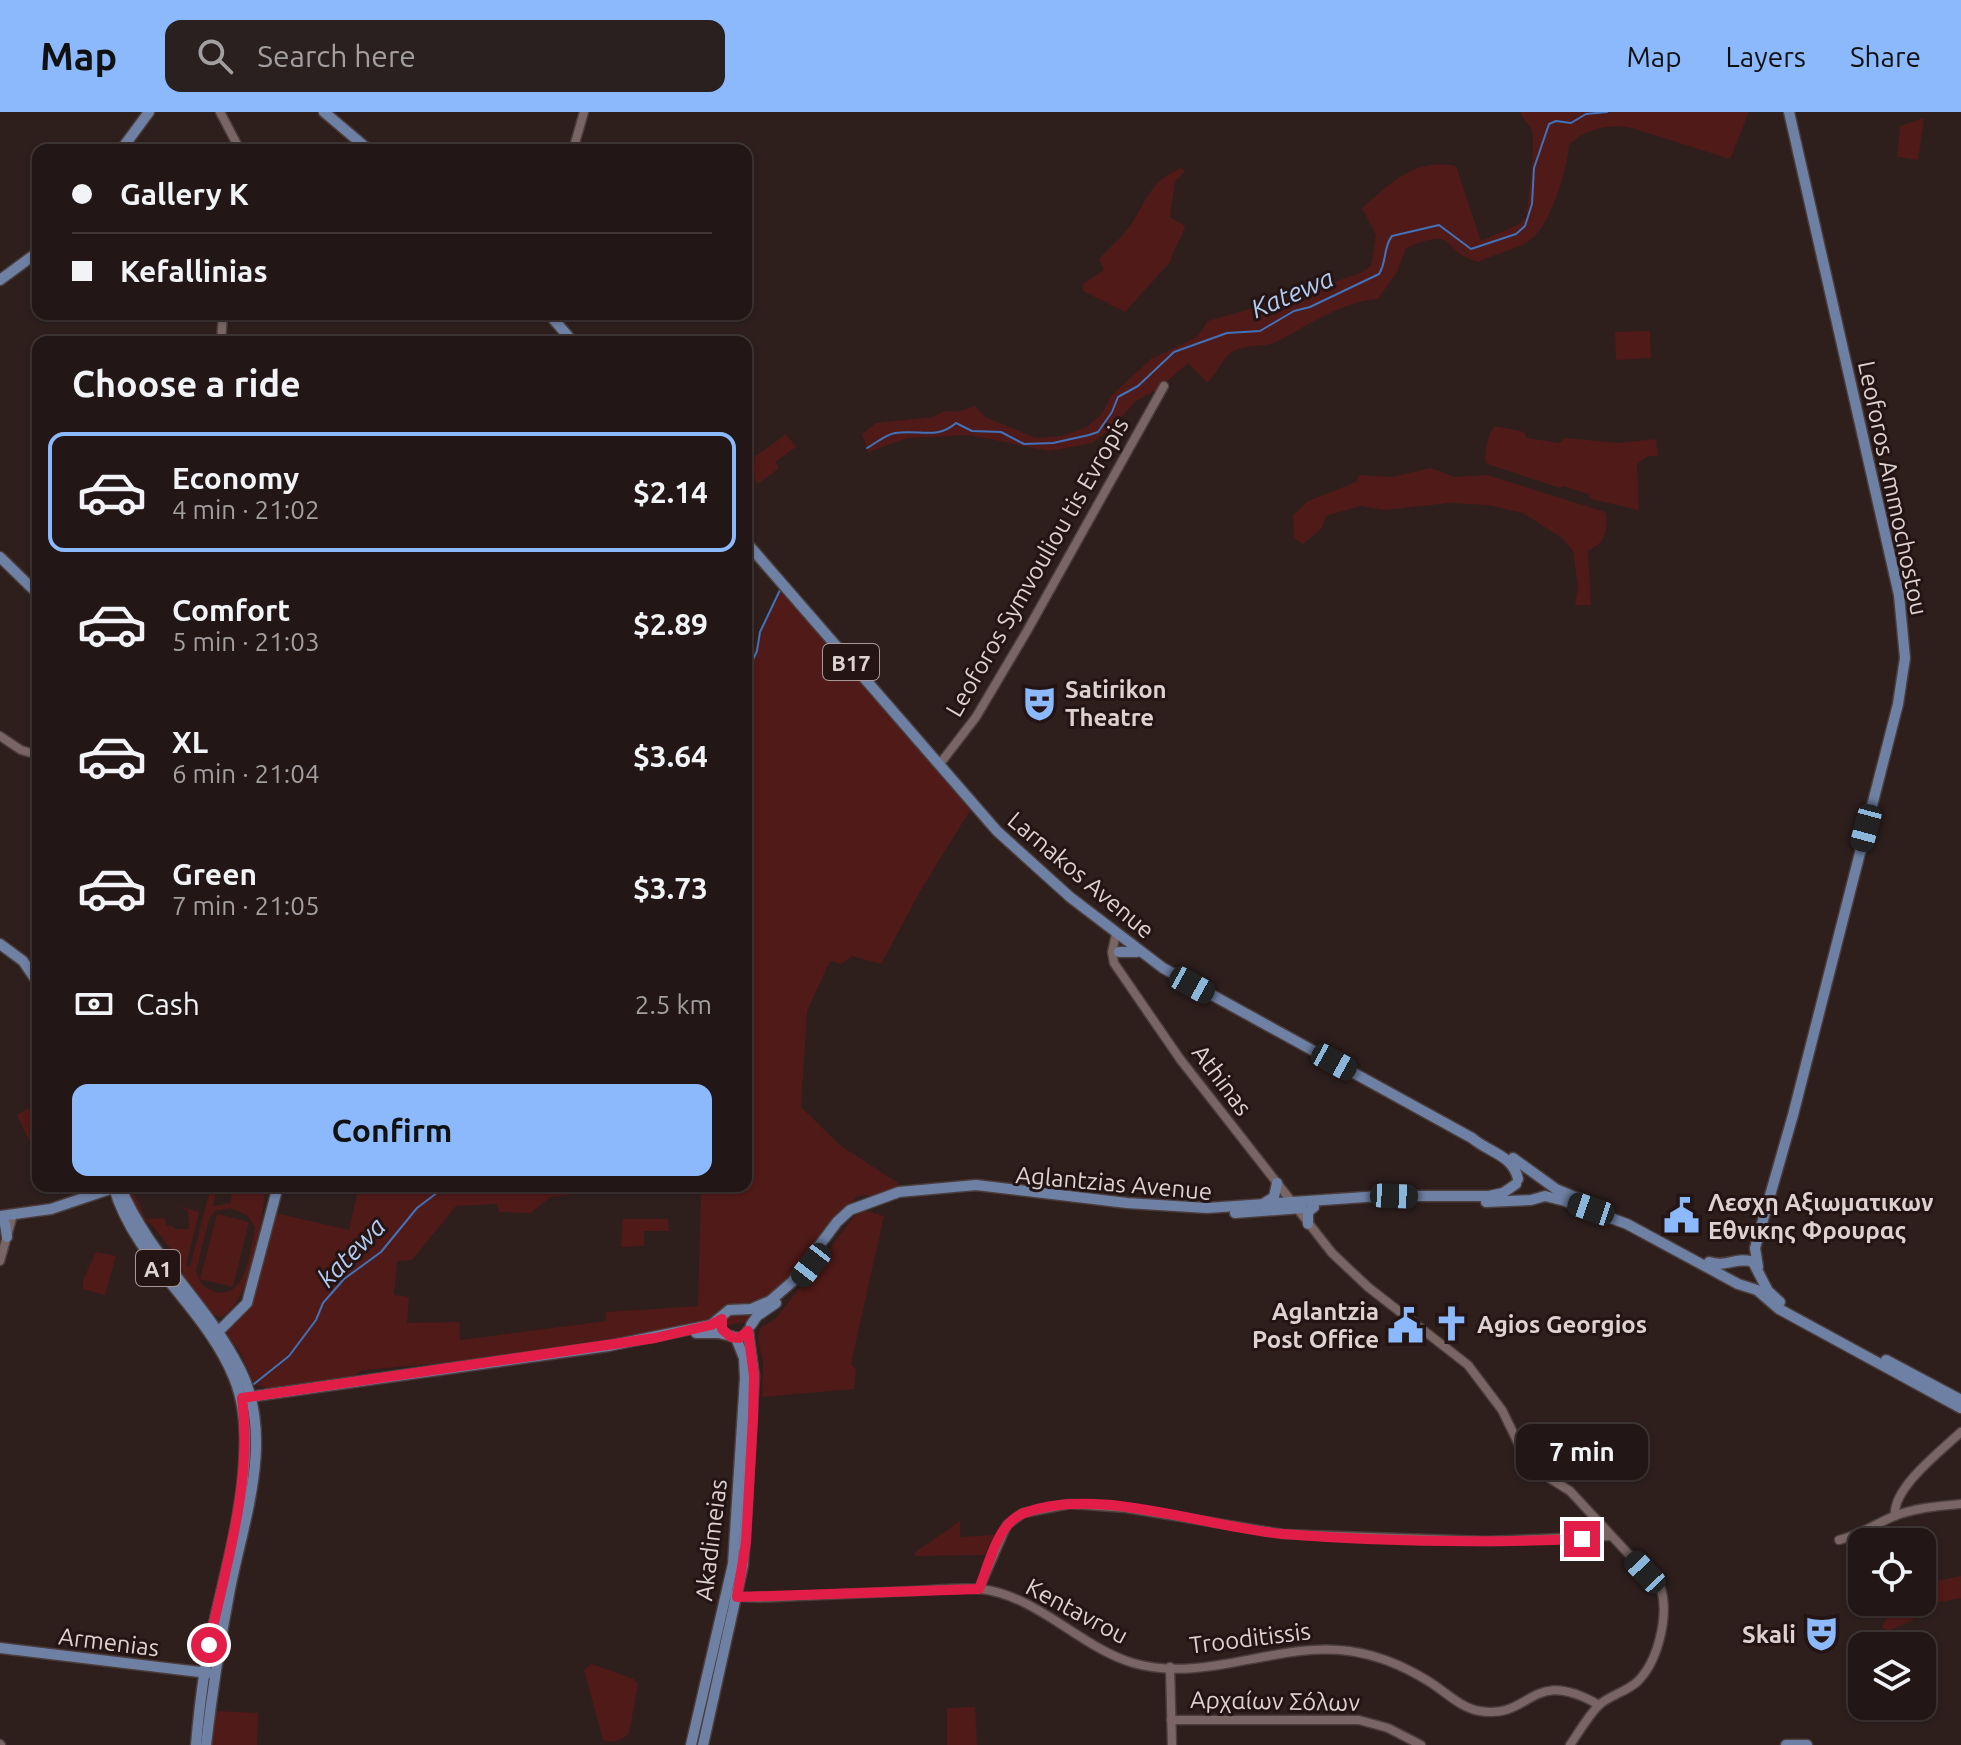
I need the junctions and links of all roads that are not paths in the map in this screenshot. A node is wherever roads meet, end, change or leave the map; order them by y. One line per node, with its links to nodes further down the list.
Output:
1 (149, 112): 6 (main road)
2 (220, 112): 7 (street)
3 (324, 112): 8 (main road)
4 (584, 112): 9 (street)
5 (1789, 112): 26 (main road, Leoforos Ammochostou)
6 (125, 144)
7 (237, 144)
8 (362, 144)
9 (575, 144)
10 (32, 256): 11 (main road)
11 (0, 280)
12 (1164, 386): 18 (street, Leoforos Symvouliou tis Evropis)
13 (752, 549): 18 (main road, Larnakos Avenue / B17)
14 (0, 557): 15 (main road)
15 (32, 588)
16 (0, 736): 17 (street)
17 (32, 753)
18 (939, 765): 19 (main road, Larnakos Avenue / B17)
19 (1116, 934): 20 (main road, Larnakos Avenue / B17); 24 (street, Athinas)
20 (1125, 941): 22 (street); 23 (main road, Larnakos Avenue / B17)
21 (0, 944): 25 (main road)
22 (1119, 952): 23 (main road); 24 (street)
23 (1142, 954): 27 (main road, Larnakos Avenue / B17)
24 (1119, 968): 31 (street, Athinas)
25 (32, 974)
26 (1817, 1012): 46 (main road); 47 (main road)
27 (1472, 1138): 28 (main road, Larnakos Avenue / B17); 30 (main road, Larnakos Avenue / B17)
28 (1531, 1172): 29 (main road, Larnakos Avenue / B17); 30 (main road)
29 (1543, 1178): 36 (main road); 46 (main road, Larnakos Avenue)
30 (1517, 1182): 37 (main road, Larnakos Avenue / B17); 39 (main road, Aglantzias Avenue)
31 (1277, 1183): 38 (main road); 39 (street, Athinas)
32 (105, 1192): 41 (main road)
33 (120, 1192): 53 (main road, A1)
34 (120, 1192): 56 (main road, A1)
35 (276, 1192): 53 (main road)
36 (1540, 1197): 37 (main road); 48 (main road)
37 (1526, 1200): 40 (main road, Aglantzias Avenue)
38 (1261, 1205): 39 (main road, Aglantzias Avenue); 50 (main road, Aglantzias Avenue)
39 (1295, 1206): 40 (main road, Aglantzias Avenue); 43 (street, Athinas); 52 (main road, Aglantzias Avenue)
40 (1314, 1207): 43 (main road)
41 (13, 1215): 42 (main road); 44 (street)
42 (0, 1217): 44 (main road)
43 (1308, 1224): 62 (street, Athinas)
44 (7, 1237): 45 (street)
45 (0, 1261)
46 (1738, 1261): 47 (main road, Larnakos Avenue); 48 (main road)
47 (1758, 1269): 49 (main road); 57 (main road)
48 (1734, 1281): 49 (main road)
49 (1747, 1286): 58 (main road)
50 (740, 1309): 51 (main road); 52 (main road)
51 (722, 1319): 54 (main road); 55 (main road)
52 (749, 1328): 55 (main road); 65 (main road, Akadimeias)
53 (218, 1332): 56 (main road, A1)
54 (684, 1333): 55 (main road); 56 (main road)
55 (731, 1336): 65 (main road, Akadimeias)
56 (246, 1397): 68 (main road, A1)
57 (1961, 1400)
58 (1961, 1408)
59 (1961, 1432): 61 (street)
60 (1961, 1504): 61 (street)
61 (1895, 1516): 63 (street)
62 (1610, 1536): 64 (street); 69 (street, Athinas)
63 (1839, 1540)
64 (979, 1589): 65 (street, Kentavrou); 67 (street, Kentavrou)
65 (732, 1595): 73 (main road, Akadimeias); 74 (main road, Akadimeias)
66 (0, 1648): 68 (main road, Armenias)
67 (1170, 1667): 69 (street, Trooditissis); 70 (street)
68 (209, 1673): 71 (main road, A1); 72 (main road, A1)
69 (1599, 1705): 77 (street)
70 (1171, 1720): 75 (street); 76 (street, Αρχαίων Σόλων)
71 (196, 1745)
72 (206, 1745)
73 (691, 1745)
74 (703, 1745)
75 (1172, 1745)
76 (1421, 1745)
77 (1570, 1745)
78 (1786, 1745): 79 (main road)
79 (1807, 1745)

